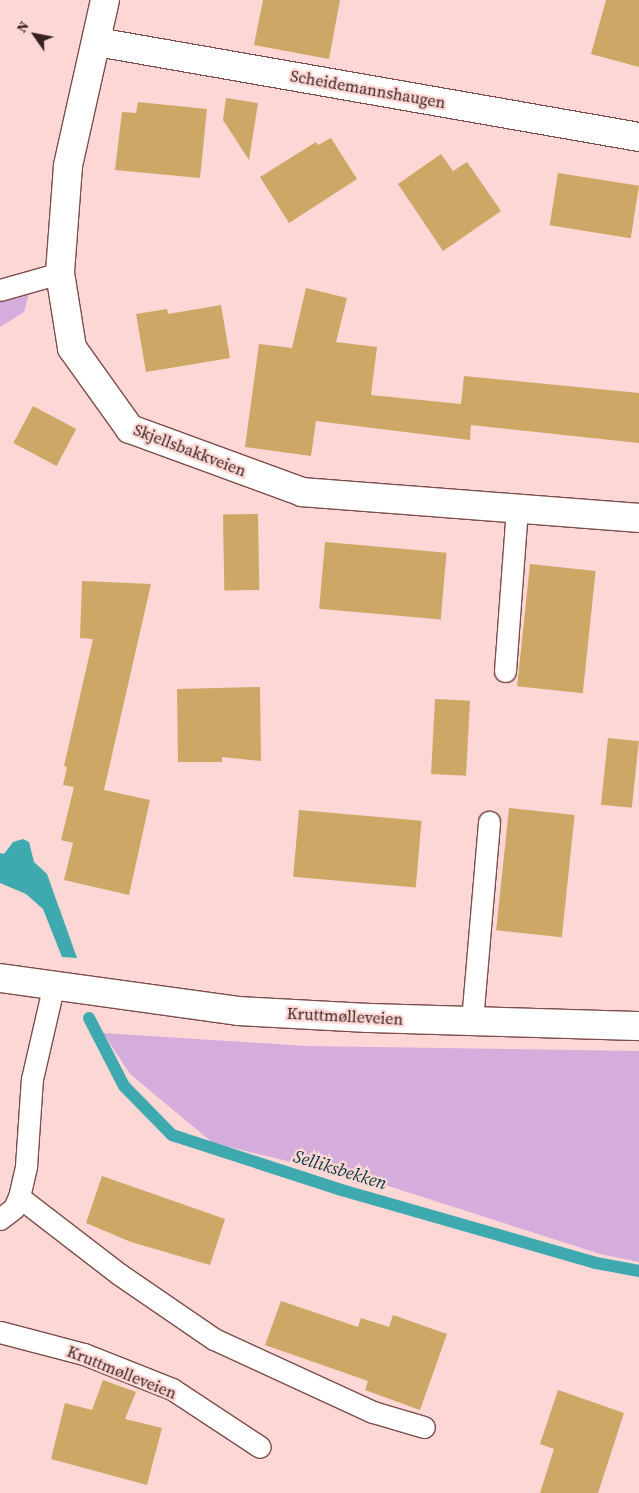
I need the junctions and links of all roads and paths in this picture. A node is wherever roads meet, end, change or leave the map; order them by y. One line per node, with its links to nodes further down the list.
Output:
1 (105, 0): 2 (street, Skjellsbakkveien)
2 (97, 42): 3 (street, Scheidemannshaugen); 4 (street, Skjellsbakkveien)
3 (639, 137)
4 (60, 273): 5 (lane); 6 (street, Skjellsbakkveien)
5 (0, 290)
6 (517, 508): 7 (street, Skjellsbakkveien); 8 (lane)
7 (639, 518)
8 (505, 670)
9 (489, 822): 12 (lane)
10 (0, 978): 11 (street, Kruttmølleveien)
11 (54, 984): 12 (street, Kruttmølleveien); 14 (lane)
12 (472, 1022): 13 (street, Kruttmølleveien)
13 (639, 1026)
14 (19, 1197): 15 (lane); 17 (lane)
15 (0, 1219)
16 (0, 1332): 18 (lane, Kruttmølleveien)
17 (424, 1428)
18 (260, 1447)

